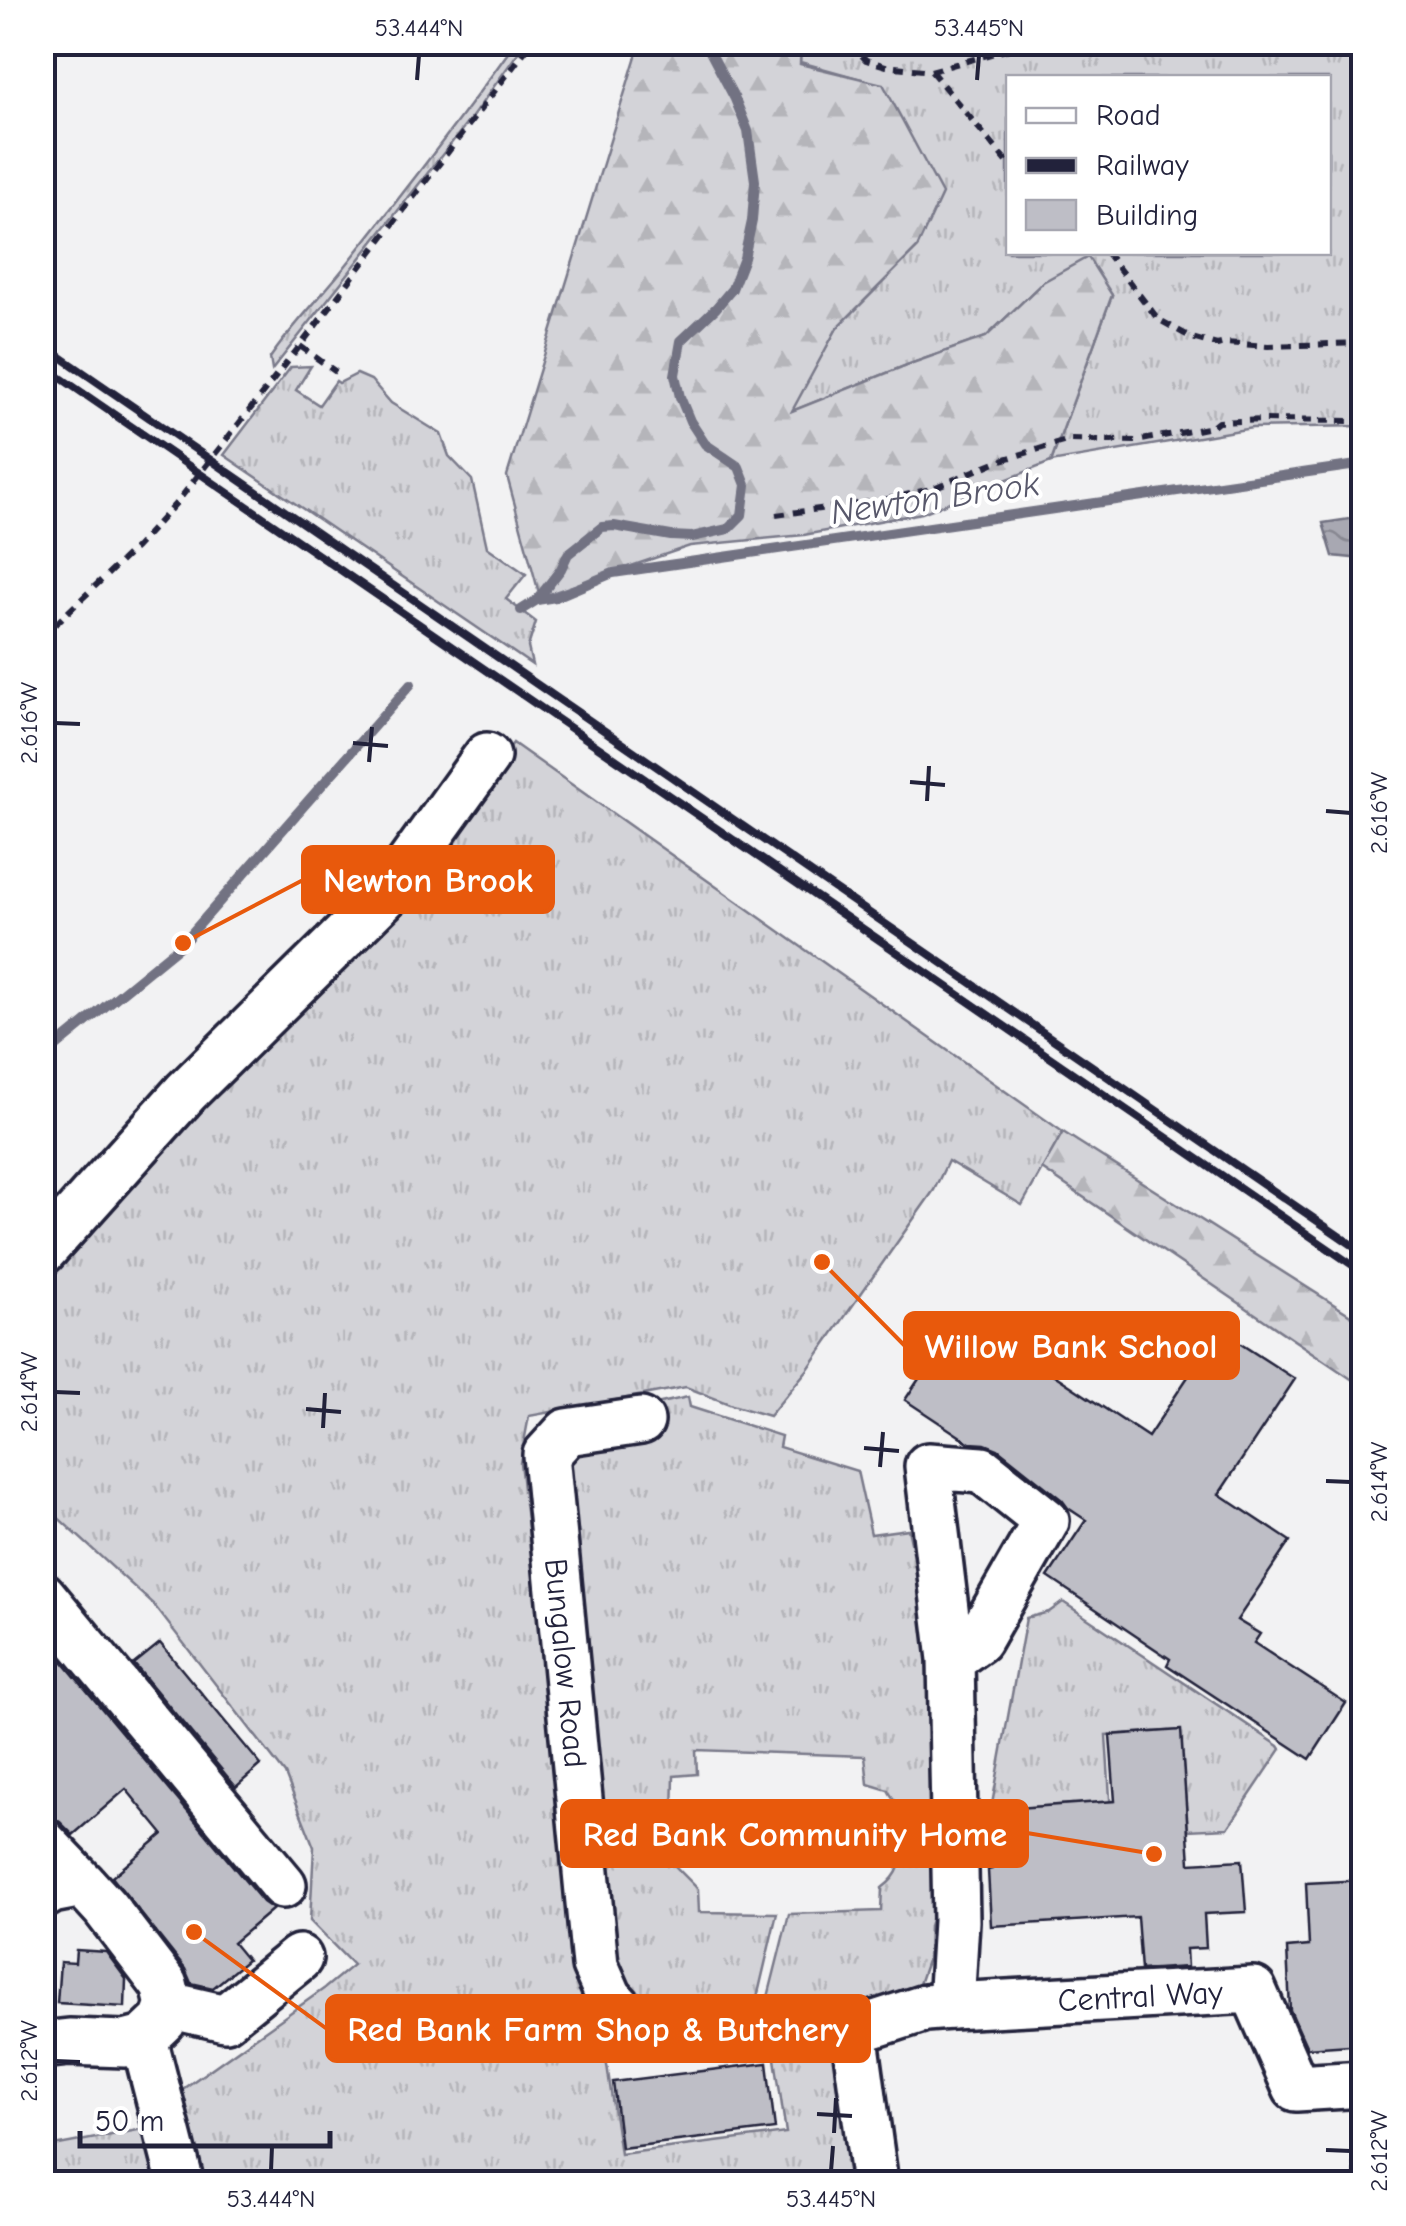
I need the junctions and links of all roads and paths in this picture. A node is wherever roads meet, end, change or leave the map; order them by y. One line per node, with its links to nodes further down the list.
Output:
1 (532, 42): 10 (path)
2 (850, 42): 6 (path)
3 (1034, 42): 6 (path)
4 (1343, 42): 5 (path)
5 (1364, 49)
6 (931, 71): 7 (path)
7 (1006, 160)
8 (1108, 255): 9 (path)
9 (1364, 343)
10 (300, 346): 11 (path); 14 (path)
11 (336, 372)
12 (1364, 417): 13 (path)
13 (776, 516)
14 (42, 637)
15 (487, 756): 16 (street)
16 (42, 1252)
17 (641, 1421): 26 (street, Bungalow Road)
18 (42, 1595): 21 (street)
19 (951, 1659): 24 (street)
20 (42, 1841): 22 (street)
21 (283, 1885)
22 (63, 1890): 25 (street)
23 (300, 1958): 25 (street)
24 (951, 2006): 27 (street, Central Way); 29 (street, Central Way)
25 (157, 2022): 28 (street); 30 (street)
26 (633, 2023): 27 (street, Central Way)
27 (854, 2030): 31 (street)
28 (42, 2045)
29 (1364, 2084)
30 (180, 2184)
31 (875, 2184)

